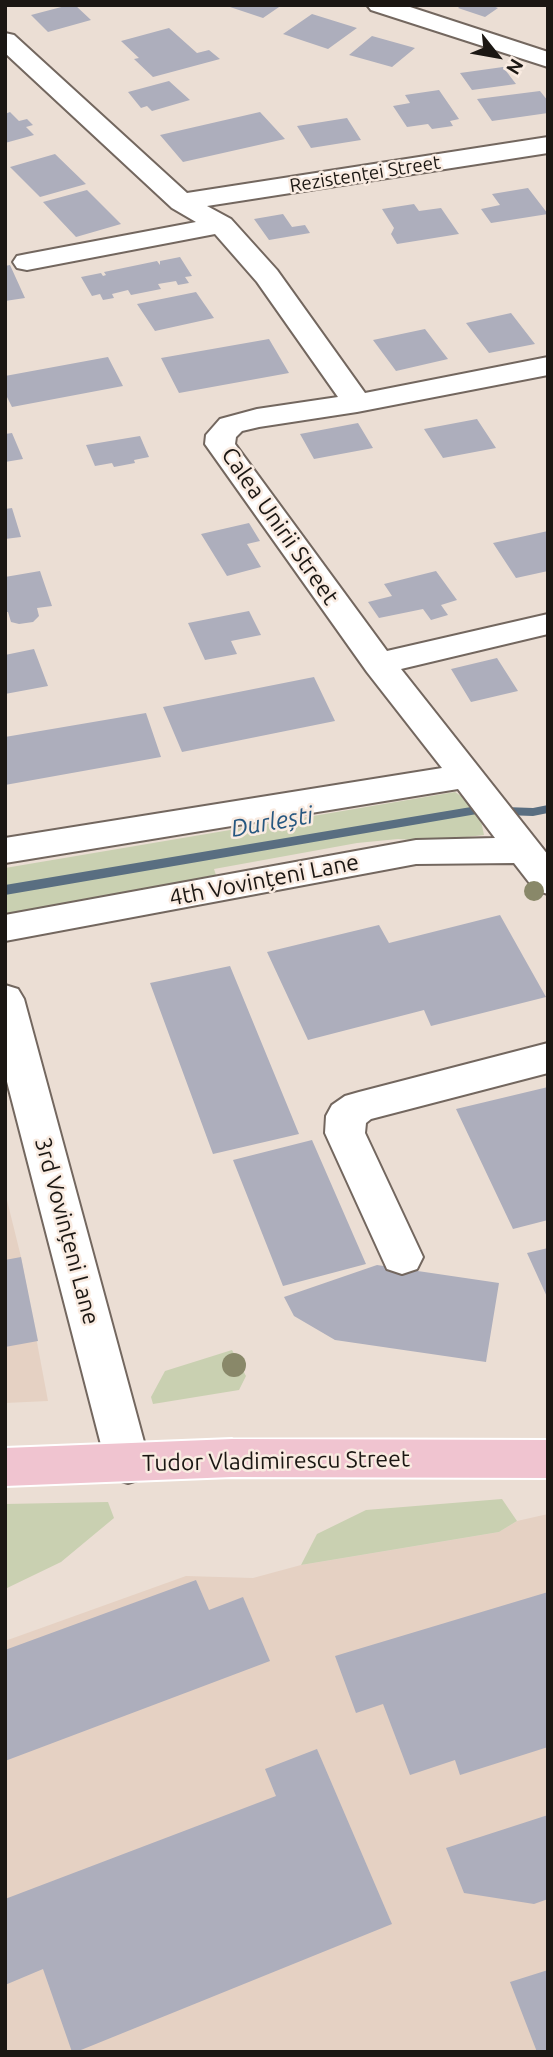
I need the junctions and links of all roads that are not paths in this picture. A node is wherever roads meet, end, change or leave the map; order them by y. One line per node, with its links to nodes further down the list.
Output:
1 (379, 5): 3 (street)
2 (5, 40): 5 (street)
3 (548, 60)
4 (548, 145): 5 (street, Rezistenței Street)
5 (181, 202): 6 (street)
6 (221, 225): 7 (street); 9 (street)
7 (27, 262)
8 (548, 366): 9 (street)
9 (357, 403): 11 (street, Calea Unirii Street)
10 (548, 624): 11 (street)
11 (379, 664): 12 (street, Calea Unirii Street)
12 (466, 776): 13 (street); 14 (street, Calea Unirii Street)
13 (5, 851)
14 (527, 852): 15 (street, 4th Vovințeni Lane)
15 (5, 928)
16 (5, 999): 20 (street, 3rd Vovințeni Lane)
17 (548, 1058): 18 (street)
18 (402, 1257)
19 (548, 1460): 20 (main road, Tudor Vladimirescu Street)
20 (128, 1464): 21 (main road, Tudor Vladimirescu Street)
21 (5, 1467)

